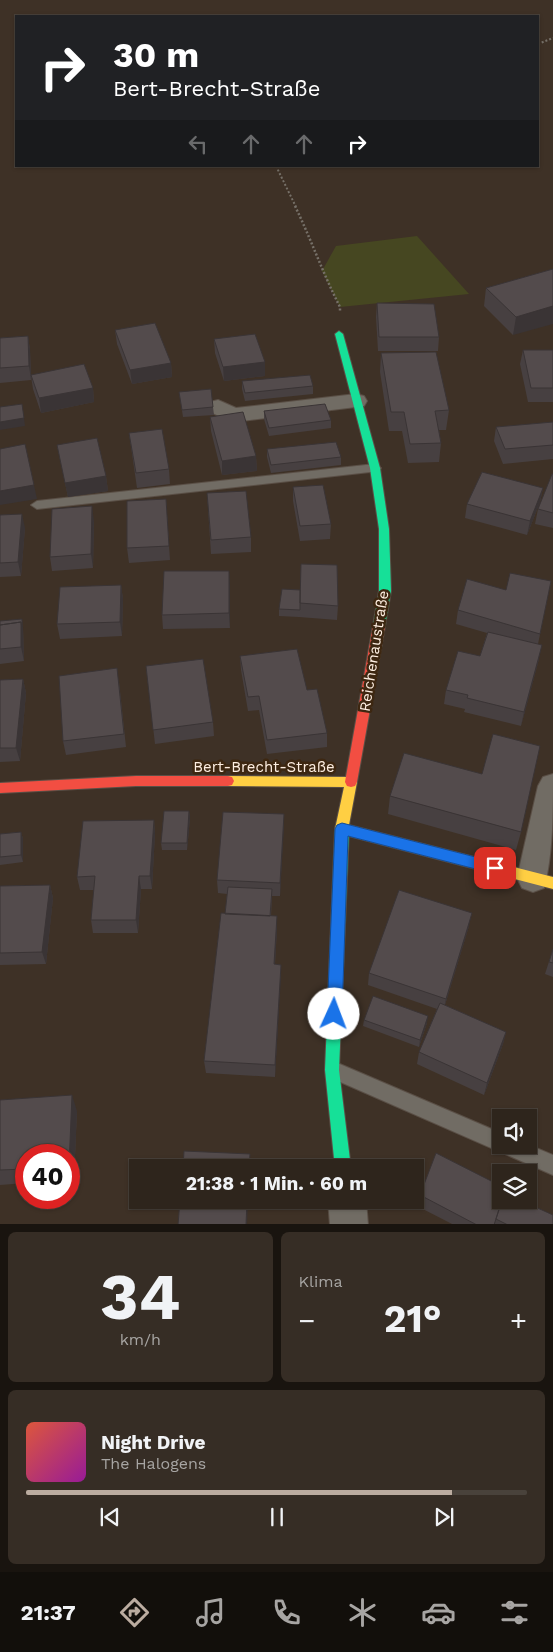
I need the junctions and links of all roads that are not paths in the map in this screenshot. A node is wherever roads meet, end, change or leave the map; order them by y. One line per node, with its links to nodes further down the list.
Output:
1 (339, 334): 2 (street, Reichenaustraße)
2 (356, 401): 3 (street); 4 (street, Reichenaustraße)
3 (218, 407)
4 (376, 468): 5 (lane); 6 (street, Reichenaustraße)
5 (37, 505)
6 (351, 782): 8 (street, Bert-Brecht-Straße); 9 (street, Bert-Brecht-Straße)
7 (553, 786): 10 (street)
8 (0, 788)
9 (342, 829): 10 (street); 11 (street, Bert-Brecht-Straße)
10 (543, 880)
11 (332, 1070): 12 (lane); 14 (street, Bert-Brecht-Straße)
12 (492, 1139)
13 (527, 1154): 15 (lane)
14 (342, 1159)
15 (553, 1165)
16 (348, 1209): 17 (street)
17 (349, 1224)

